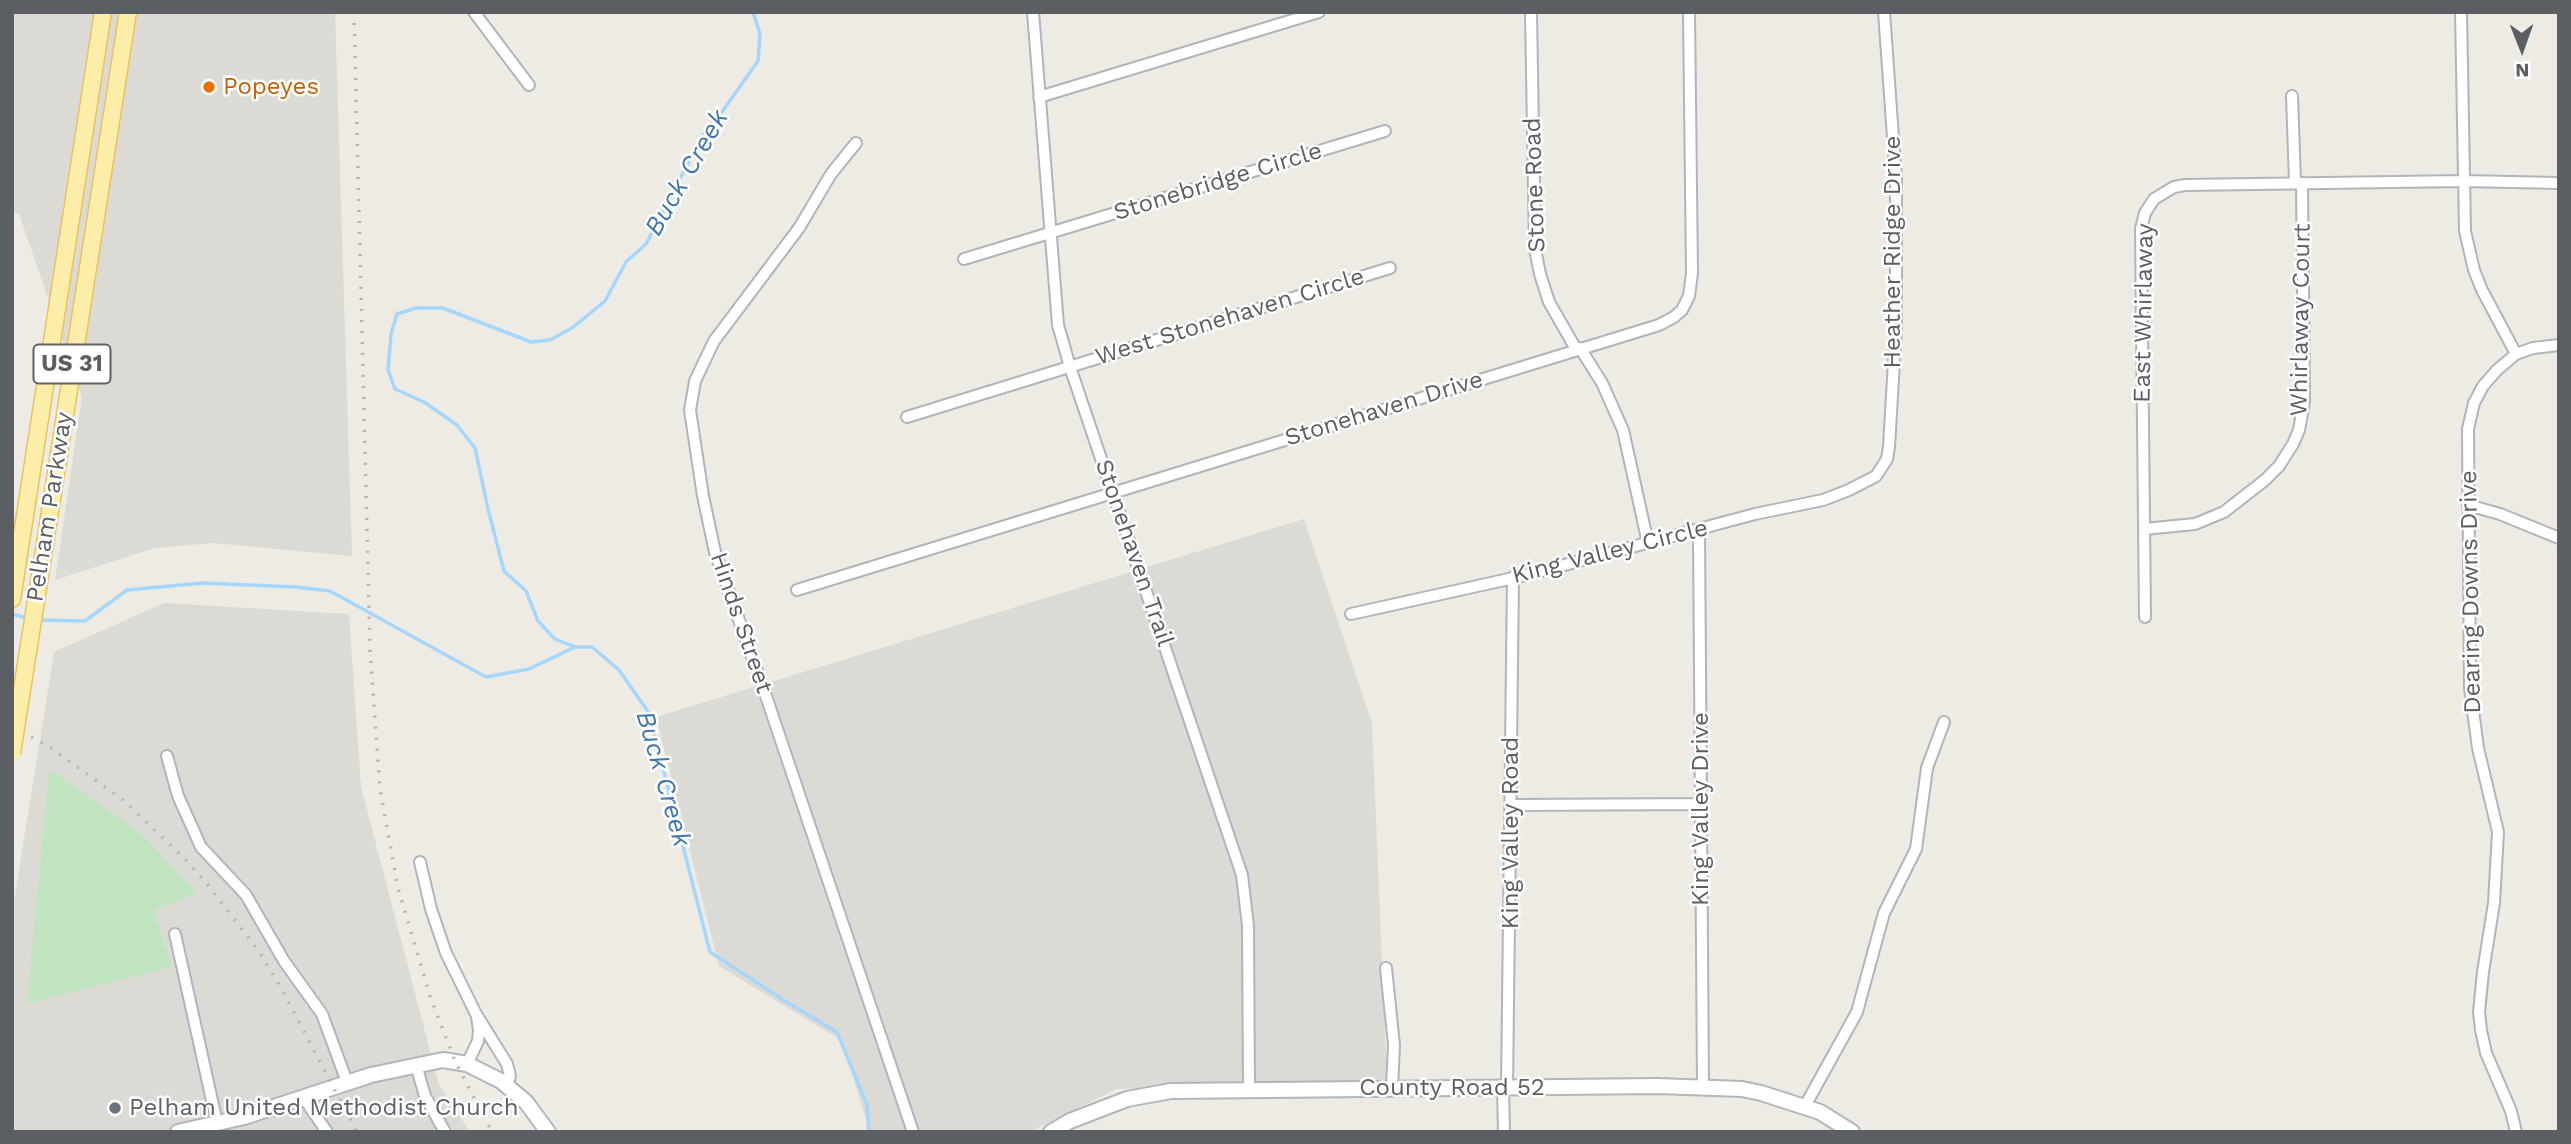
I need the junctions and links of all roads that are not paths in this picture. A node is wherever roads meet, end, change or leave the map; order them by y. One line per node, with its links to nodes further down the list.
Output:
1 (103, 12): 11 (main road, Pelham Parkway / US 31)
2 (128, 12): 12 (main road, Pelham Parkway / US 31)
3 (474, 12): 10 (street)
4 (1033, 12): 14 (street, Stonehaven Trail)
5 (1319, 12): 14 (street)
6 (1531, 12): 26 (street, Stone Road)
7 (1689, 12): 26 (street, Stonehaven Drive)
8 (1884, 12): 32 (street, Heather Ridge Drive)
9 (2461, 12): 17 (street)
10 (529, 85)
11 (91, 86): 12 (main road); 20 (main road, Pelham Parkway / US 31)
12 (115, 91): 21 (main road, Pelham Parkway / US 31)
13 (2292, 96): 18 (street, Whirlaway Court)
14 (1039, 97): 22 (street, Stonehaven Trail)
15 (1385, 131): 22 (street, Stonebridge Circle)
16 (856, 144): 68 (street, Hinds Street)
17 (2463, 181): 18 (street, East Whirlaway); 19 (street, East Whirlaway); 27 (street)
18 (2299, 183): 35 (street, Whirlaway Court); 35 (street, East Whirlaway)
19 (2559, 183)
20 (70, 224): 21 (main road); 29 (main road, Pelham Parkway / US 31)
21 (94, 228): 30 (main road, Pelham Parkway / US 31)
22 (1049, 232): 23 (street, Stonebridge Circle); 28 (street, Stonehaven Trail)
23 (964, 259)
24 (1390, 268): 28 (street, West Stonehaven Circle)
25 (2559, 345): 27 (street, Dearing Downs Drive)
26 (1578, 349): 33 (street, Stonehaven Drive); 38 (street, Stone Road)
27 (2516, 354): 34 (street, Dearing Downs Drive)
28 (1070, 367): 31 (street, West Stonehaven Circle); 33 (street, Stonehaven Trail)
29 (47, 372): 30 (main road); 41 (main road, Pelham Parkway / US 31)
30 (71, 372): 45 (main road, Pelham Parkway / US 31, bridge)
31 (908, 417)
32 (1866, 482): 36 (street, King Valley Circle)
33 (1112, 493): 40 (street, Stonehaven Drive); 59 (street, Stonehaven Trail)
34 (2468, 505): 37 (street); 72 (street, Dearing Downs Drive)
35 (2144, 529): 43 (street, East Whirlaway)
36 (1699, 531): 38 (street, King Valley Circle); 47 (street, King Valley Drive)
37 (2559, 538)
38 (1648, 543): 39 (street, King Valley Circle)
39 (1513, 578): 42 (street, King Valley Circle); 48 (street, King Valley Road)
40 (797, 590)
41 (12, 598)
42 (1351, 614)
43 (2145, 617)
44 (1944, 722): 62 (street)
45 (12, 753)
46 (167, 756): 55 (street)
47 (1702, 804): 48 (street); 57 (street, King Valley Drive)
48 (1511, 805): 60 (street, King Valley Road)
49 (420, 862): 52 (street)
50 (175, 934): 63 (street)
51 (1386, 968): 58 (street)
52 (476, 1014): 53 (street); 56 (street)
53 (467, 1064): 54 (street); 56 (street)
54 (416, 1065): 55 (street); 66 (street)
55 (347, 1082): 61 (street)
56 (507, 1085): 67 (street)
57 (1703, 1087): 60 (street, County Road 52); 62 (street, County Road 52)
58 (1392, 1088): 59 (street, County Road 52); 60 (street, County Road 52)
59 (1249, 1089): 69 (street, County Road 52)
60 (1505, 1089): 70 (street, King Valley Road)
61 (303, 1097): 63 (street); 65 (street)
62 (1805, 1106): 71 (street, County Road 52)
63 (216, 1126): 64 (street)
64 (178, 1132)
65 (327, 1132)
66 (445, 1132)
67 (548, 1132)
68 (913, 1132)
69 (1051, 1132)
70 (1504, 1132)
71 (1852, 1132)
72 (2516, 1132)

